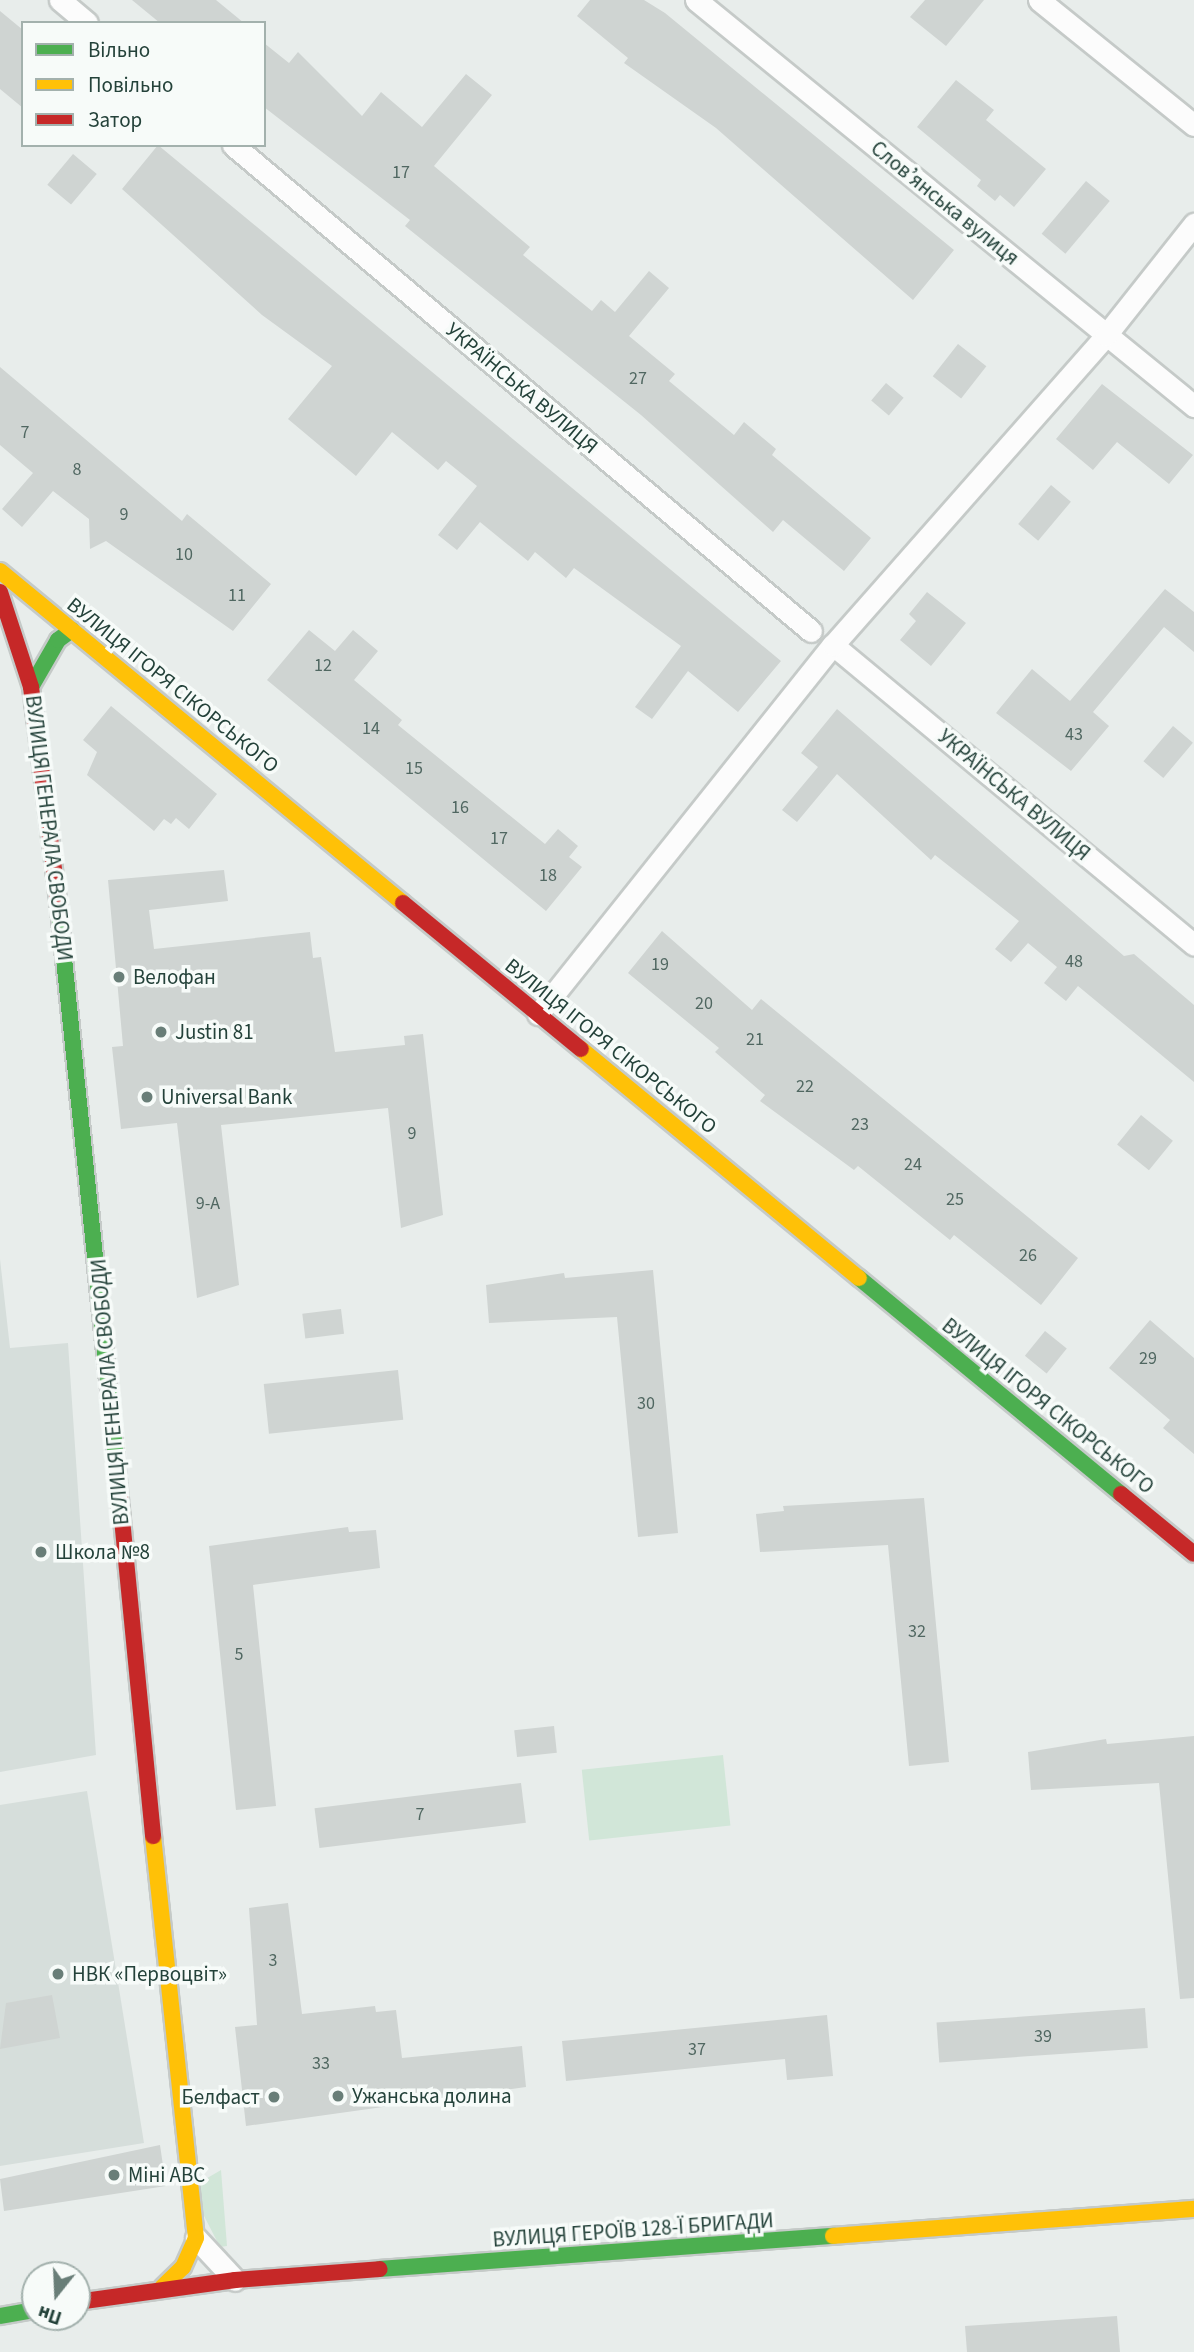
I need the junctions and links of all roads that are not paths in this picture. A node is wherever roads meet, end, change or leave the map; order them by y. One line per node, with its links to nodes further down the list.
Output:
1 (60, 0): 4 (street)
2 (696, 0): 8 (street, Словʼянська вулиця)
3 (1039, 0): 5 (street)
4 (85, 21)
5 (1194, 125)
6 (235, 147): 13 (street, УКРАЇНСЬКА ВУЛИЦЯ)
7 (1194, 224): 8 (street)
8 (1106, 335): 9 (street, Словʼянська вулиця); 14 (street)
9 (1194, 406)
10 (0, 571): 12 (street, ВУЛИЦЯ ІГОРЯ СІКОРСЬКОГО)
11 (0, 592): 15 (street, ВУЛИЦЯ ГЕНЕРАЛА СВОБОДИ)
12 (72, 630): 15 (street); 17 (street, ВУЛИЦЯ ІГОРЯ СІКОРСЬКОГО)
13 (811, 631)
14 (833, 645): 16 (street, УКРАЇНСЬКА ВУЛИЦЯ); 17 (street)
15 (31, 687): 20 (street, ВУЛИЦЯ ГЕНЕРАЛА СВОБОДИ)
16 (1194, 945)
17 (538, 1014): 18 (street, ВУЛИЦЯ ІГОРЯ СІКОРСЬКОГО)
18 (1194, 1554)
19 (1194, 2209): 21 (street, ВУЛИЦЯ ГЕРОЇВ 128-Ї БРИГАДИ)
20 (196, 2238): 21 (street); 22 (street)
21 (235, 2280): 22 (street, ВУЛИЦЯ ГЕРОЇВ 128-Ї БРИГАДИ)
22 (162, 2287): 23 (street, ВУЛИЦЯ ГЕРОЇВ 128-Ї БРИГАДИ)
23 (91, 2300)
24 (21, 2312): 25 (street)
25 (0, 2316)

